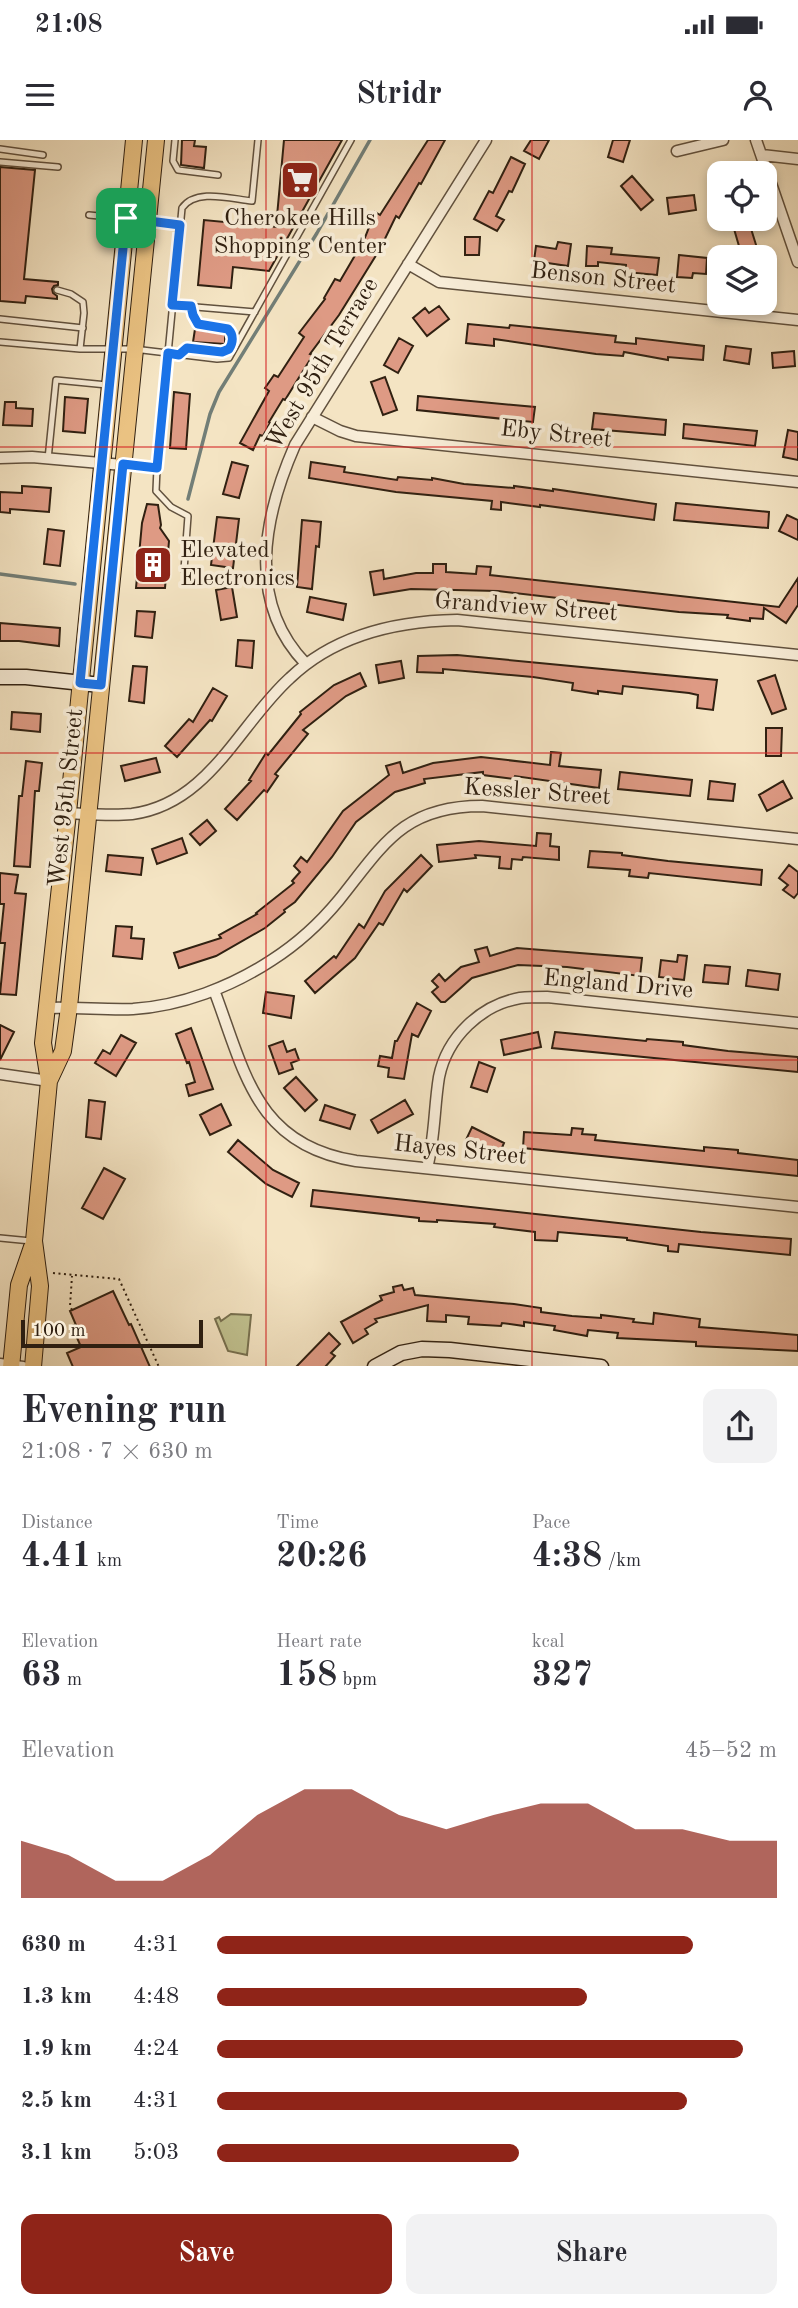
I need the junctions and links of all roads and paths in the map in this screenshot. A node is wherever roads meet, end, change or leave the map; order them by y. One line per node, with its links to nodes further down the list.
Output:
1 (134, 140): 18 (main road, West 95th Street)
2 (156, 140): 19 (main road, West 95th Street)
3 (175, 140): 16 (lane)
4 (258, 140): 20 (lane)
5 (351, 140): 26 (lane)
6 (486, 140): 22 (street, West 95th Terrace)
7 (723, 140): 10 (street)
8 (756, 140): 12 (street)
9 (0, 149): 11 (lane)
10 (677, 151)
11 (43, 155)
12 (762, 155): 13 (street); 21 (street)
13 (798, 159)
14 (0, 162): 15 (lane)
15 (58, 167)
16 (218, 175)
17 (89, 215): 18 (lane)
18 (126, 218): 19 (lane); 32 (main road, West 95th Street)
19 (148, 221): 20 (lane); 33 (main road, West 95th Street)
20 (180, 225): 24 (lane)
21 (798, 262)
22 (408, 264): 28 (street, Benson Street); 37 (street, West 95th Terrace)
23 (57, 289): 29 (lane)
24 (172, 305): 25 (lane); 34 (lane)
25 (191, 306): 26 (lane); 35 (lane)
26 (255, 312): 35 (lane)
27 (0, 319): 29 (lane)
28 (798, 320)
29 (83, 328): 31 (lane)
30 (0, 342): 31 (lane)
31 (80, 349): 32 (lane)
32 (113, 349): 33 (lane); 36 (main road, West 95th Street)
33 (134, 349): 34 (lane); 41 (main road, West 95th Street)
34 (168, 353): 35 (lane); 42 (lane)
35 (179, 355)
36 (109, 385): 39 (lane); 40 (main road, West 95th Street)
37 (312, 417): 43 (street, Eby Street); 46 (street, West 95th Terrace)
38 (0, 458): 39 (street)
39 (48, 458): 40 (street)
40 (102, 463): 41 (street); 48 (main road, West 95th Street)
41 (123, 464): 42 (lane); 49 (main road, West 95th Street)
42 (157, 468): 44 (lane)
43 (798, 482)
44 (184, 570)
45 (798, 655): 46 (street, Grandview Street)
46 (306, 664): 51 (street, Grandview Street)
47 (0, 677): 48 (street)
48 (80, 683): 49 (street); 50 (main road, West 95th Street)
49 (101, 685): 51 (main road, West 95th Street)
50 (68, 813): 51 (street, Grandview Street); 55 (main road, West 95th Street)
51 (89, 814): 54 (main road, West 95th Street)
52 (798, 839): 53 (street, Kessler Street)
53 (214, 990): 54 (street, Kessler Street); 59 (street, Hayes Street)
54 (69, 1007): 55 (street, Kessler Street); 58 (main road, West 95th Street)
55 (48, 1008): 58 (main road, West 95th Street)
56 (798, 1023): 59 (street, England Drive)
57 (0, 1074): 58 (street)
58 (48, 1081): 62 (main road, West 95th Street)
59 (427, 1168): 60 (street, Hayes Street)
60 (798, 1207)
61 (0, 1238): 62 (lane)
62 (34, 1241): 67 (main road, West 95th Street); 68 (main road, West 95th Street)
63 (52, 1273): 64 (path)
64 (72, 1275): 65 (path); 69 (path)
65 (72, 1310)
66 (530, 1363): 70 (street); 71 (street)
67 (11, 1366)
68 (33, 1366)
69 (159, 1366)
70 (376, 1366)
71 (583, 1366)

